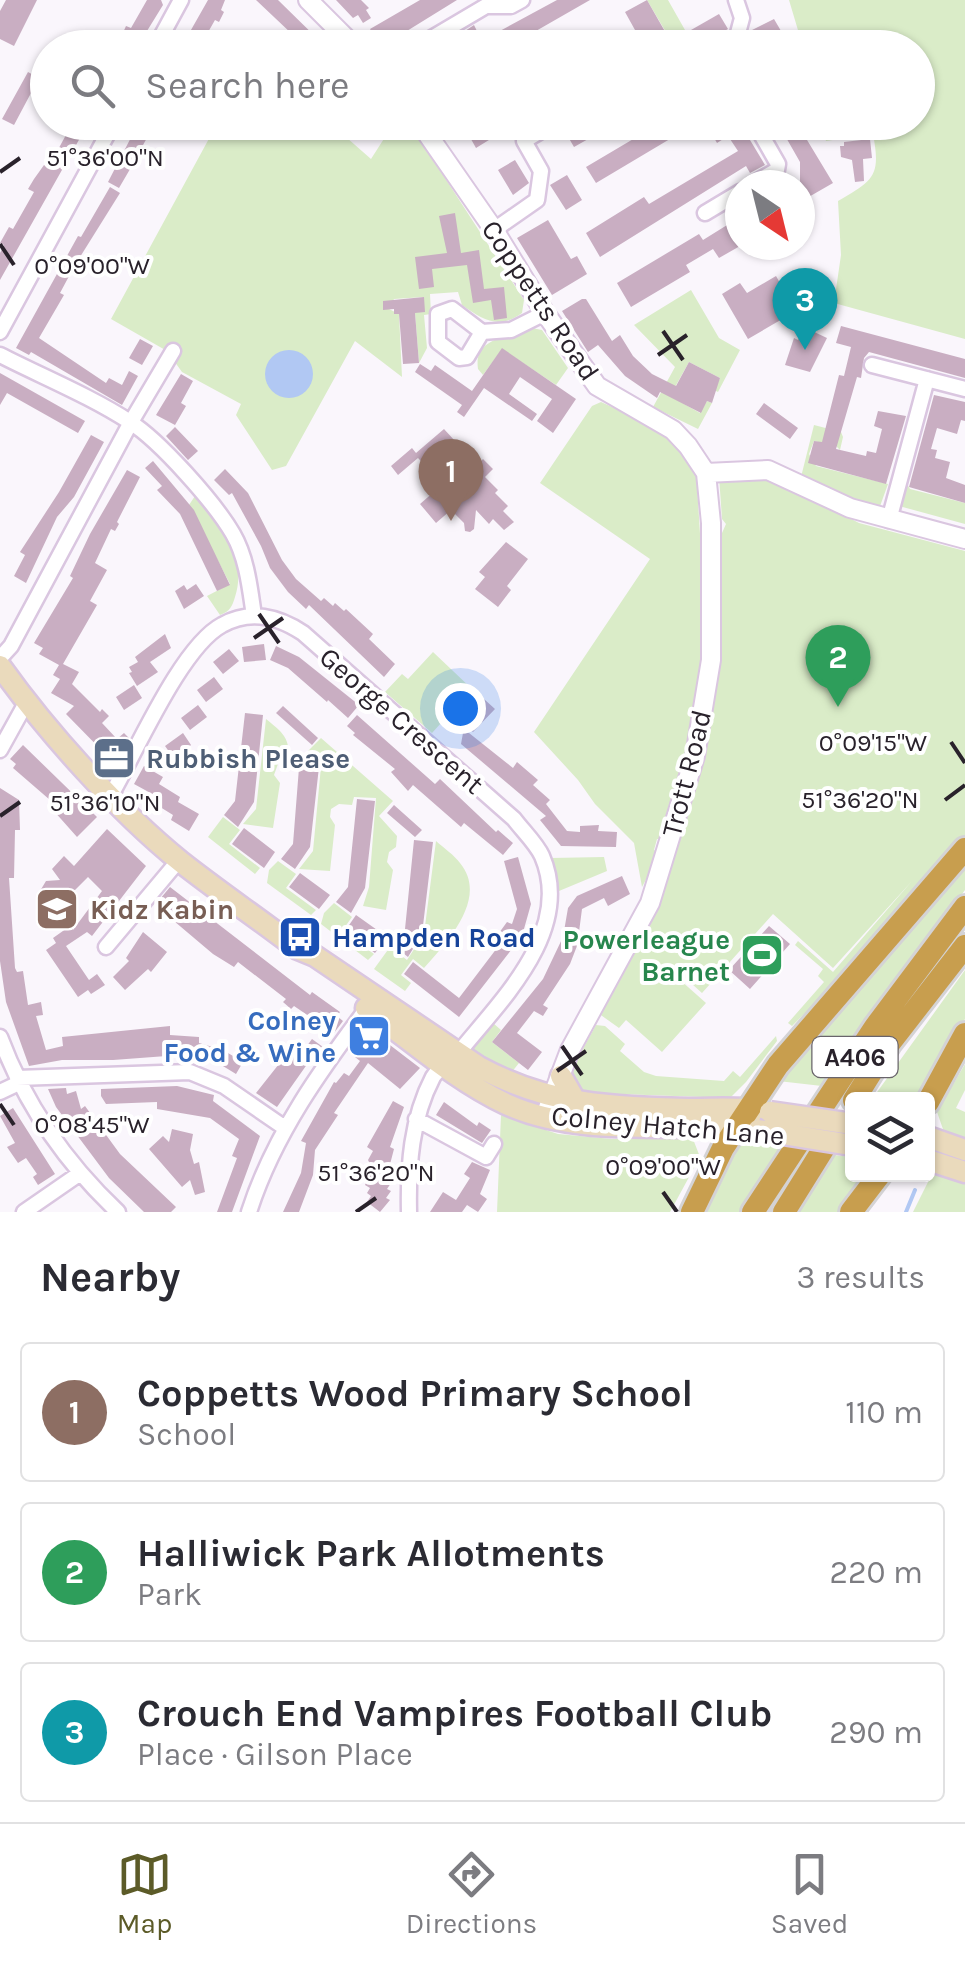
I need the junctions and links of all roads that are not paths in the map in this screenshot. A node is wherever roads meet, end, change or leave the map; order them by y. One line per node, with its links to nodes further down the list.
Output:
1 (181, 0): 5 (street)
2 (308, 0): 6 (street)
3 (522, 0): 7 (street)
4 (736, 0): 8 (street)
5 (165, 30)
6 (338, 30)
7 (445, 30)
8 (739, 30)
9 (104, 140): 18 (street)
10 (432, 140): 16 (street, Coppetts Road)
11 (527, 140): 16 (street)
12 (764, 140): 13 (street)
13 (777, 170)
14 (725, 201): 15 (street)
15 (705, 212)
16 (494, 230): 17 (street, Coppetts Road)
17 (545, 313): 19 (street); 26 (street, Coppetts Road)
18 (0, 332)
19 (482, 332)
20 (173, 352): 25 (street)
21 (0, 356): 25 (street)
22 (872, 365): 23 (street)
23 (927, 379): 24 (street); 27 (street)
24 (965, 389)
25 (131, 422): 29 (street); 30 (street)
26 (706, 472): 27 (street); 43 (street, Trott Road)
27 (889, 520): 28 (street)
28 (965, 539)
29 (254, 616): 34 (street); 44 (street, George Crescent)
30 (0, 658)
31 (0, 666): 32 (main road, Colney Hatch Lane)
32 (26, 702): 33 (street); 34 (main road, Colney Hatch Lane)
33 (0, 750)
34 (111, 795): 36 (main road, Colney Hatch Lane)
35 (965, 849): 54 (highway)
36 (179, 860): 39 (street); 40 (main road, Colney Hatch Lane)
37 (965, 907): 70 (highway, A406)
38 (965, 946): 48 (highway, A406)
39 (106, 947)
40 (370, 1003): 44 (main road, Colney Hatch Lane); 56 (street)
41 (965, 1034): 49 (highway)
42 (0, 1037): 46 (street)
43 (570, 1050): 45 (street, Trott Road); 51 (street, Trott Road)
44 (453, 1060): 51 (main road, Colney Hatch Lane); 53 (street, George Crescent)
45 (561, 1076): 50 (main road); 51 (street, Trott Road)
46 (18, 1080): 47 (street); 56 (street); 63 (street)
47 (0, 1092)
48 (864, 1092)
49 (933, 1092)
50 (576, 1102): 51 (main road, Colney Hatch Lane); 54 (main road, Colney Hatch Lane)
51 (544, 1105): 54 (main road, Colney Hatch Lane)
52 (845, 1115): 54 (main road, Colney Hatch Lane, bridge)
53 (416, 1119): 59 (street); 69 (street, George Crescent)
54 (752, 1120): 58 (main road, Colney Hatch Lane, bridge); 65 (highway)
55 (845, 1125): 71 (highway, A406)
56 (285, 1128): 68 (street)
57 (935, 1139): 60 (main road)
58 (845, 1143)
59 (494, 1144)
60 (965, 1150)
61 (935, 1162): 62 (main road)
62 (965, 1172)
63 (80, 1174): 66 (street); 67 (street)
64 (874, 1182): 72 (highway)
65 (691, 1211)
66 (24, 1212)
67 (118, 1212)
68 (249, 1212)
69 (409, 1212)
70 (753, 1212)
71 (784, 1212)
72 (852, 1212)

